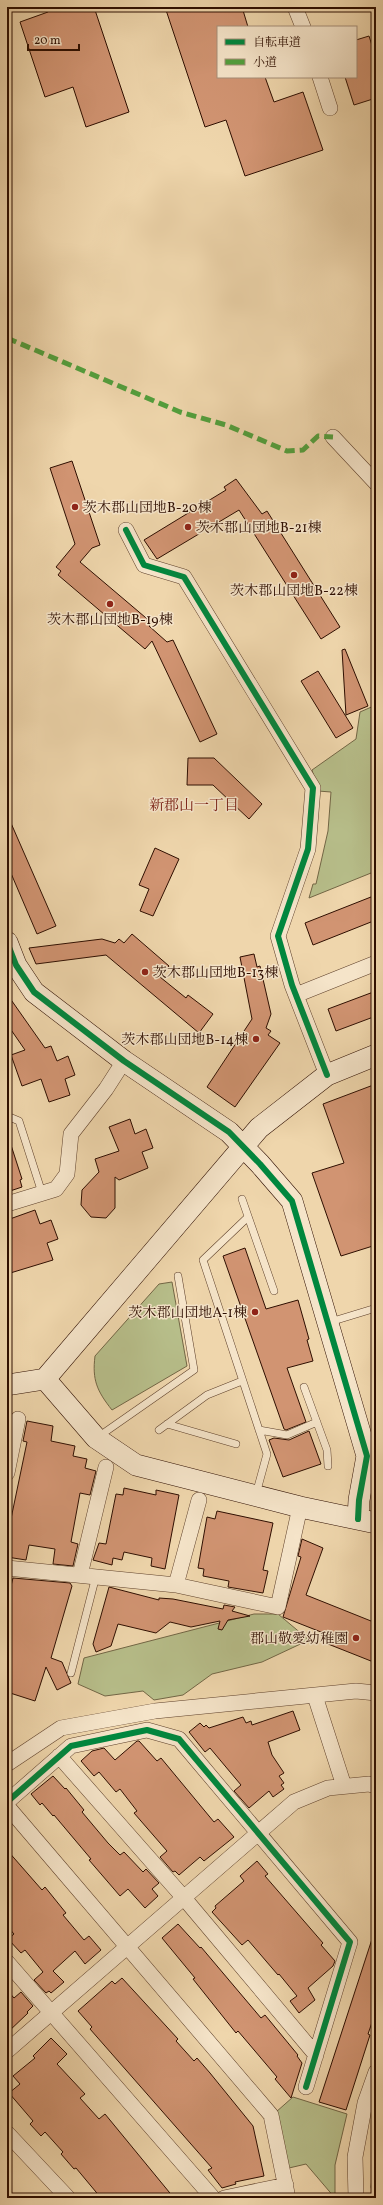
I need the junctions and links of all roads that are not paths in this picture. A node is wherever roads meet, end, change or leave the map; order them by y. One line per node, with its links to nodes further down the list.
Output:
1 (295, 7): 2 (street)
2 (303, 26)
3 (320, 78): 4 (street)
4 (330, 108)
5 (333, 437): 6 (street)
6 (376, 483)
7 (126, 530): 10 (street)
8 (7, 942): 12 (street)
9 (376, 962): 10 (street)
10 (296, 995): 13 (street)
11 (376, 1055): 13 (street)
12 (124, 1061): 15 (street); 16 (street)
13 (327, 1076): 15 (street)
14 (7, 1116): 16 (lane)
15 (243, 1148): 23 (street); 24 (street)
16 (42, 1193): 18 (street)
17 (242, 1200): 19 (lane)
18 (7, 1204)
19 (248, 1217): 21 (lane); 25 (lane)
20 (178, 1276): 33 (lane)
21 (274, 1291)
22 (376, 1308): 23 (lane)
23 (328, 1323): 41 (street)
24 (46, 1379): 26 (street); 33 (street)
25 (242, 1381): 30 (lane); 32 (lane)
26 (7, 1386)
27 (304, 1388): 29 (lane)
28 (18, 1419): 37 (street)
29 (317, 1422): 32 (lane); 35 (lane)
30 (167, 1424): 31 (lane); 34 (lane)
31 (159, 1430)
32 (259, 1430): 38 (lane)
33 (96, 1438): 38 (street)
34 (236, 1444)
35 (328, 1466)
36 (106, 1467): 43 (street)
37 (7, 1472)
38 (256, 1495): 40 (street)
39 (199, 1500): 45 (street)
40 (300, 1507): 41 (street); 45 (street)
41 (367, 1521)
42 (7, 1568): 43 (street)
43 (80, 1574): 44 (street)
44 (96, 1576): 45 (street); 46 (lane)
45 (176, 1584)
46 (71, 1673)
47 (376, 1693): 48 (street)
48 (315, 1696): 50 (street); 51 (street)
49 (59, 1756): 53 (street); 55 (street); 56 (street)
50 (7, 1764)
51 (344, 1786): 52 (street); 55 (street)
52 (376, 1786)
53 (7, 1802)
54 (7, 1806): 57 (street)
55 (259, 1833): 56 (street); 61 (street)
56 (184, 1898): 57 (street); 61 (street)
57 (127, 1947): 59 (street); 65 (street)
58 (7, 1962): 59 (street)
59 (51, 2013): 60 (street); 67 (street)
60 (7, 2051)
61 (316, 2055): 63 (street)
62 (376, 2072): 69 (street)
63 (306, 2087)
64 (7, 2133): 66 (street)
65 (287, 2192): 68 (street)
66 (68, 2198)
67 (213, 2198)
68 (224, 2198)
69 (356, 2198)

